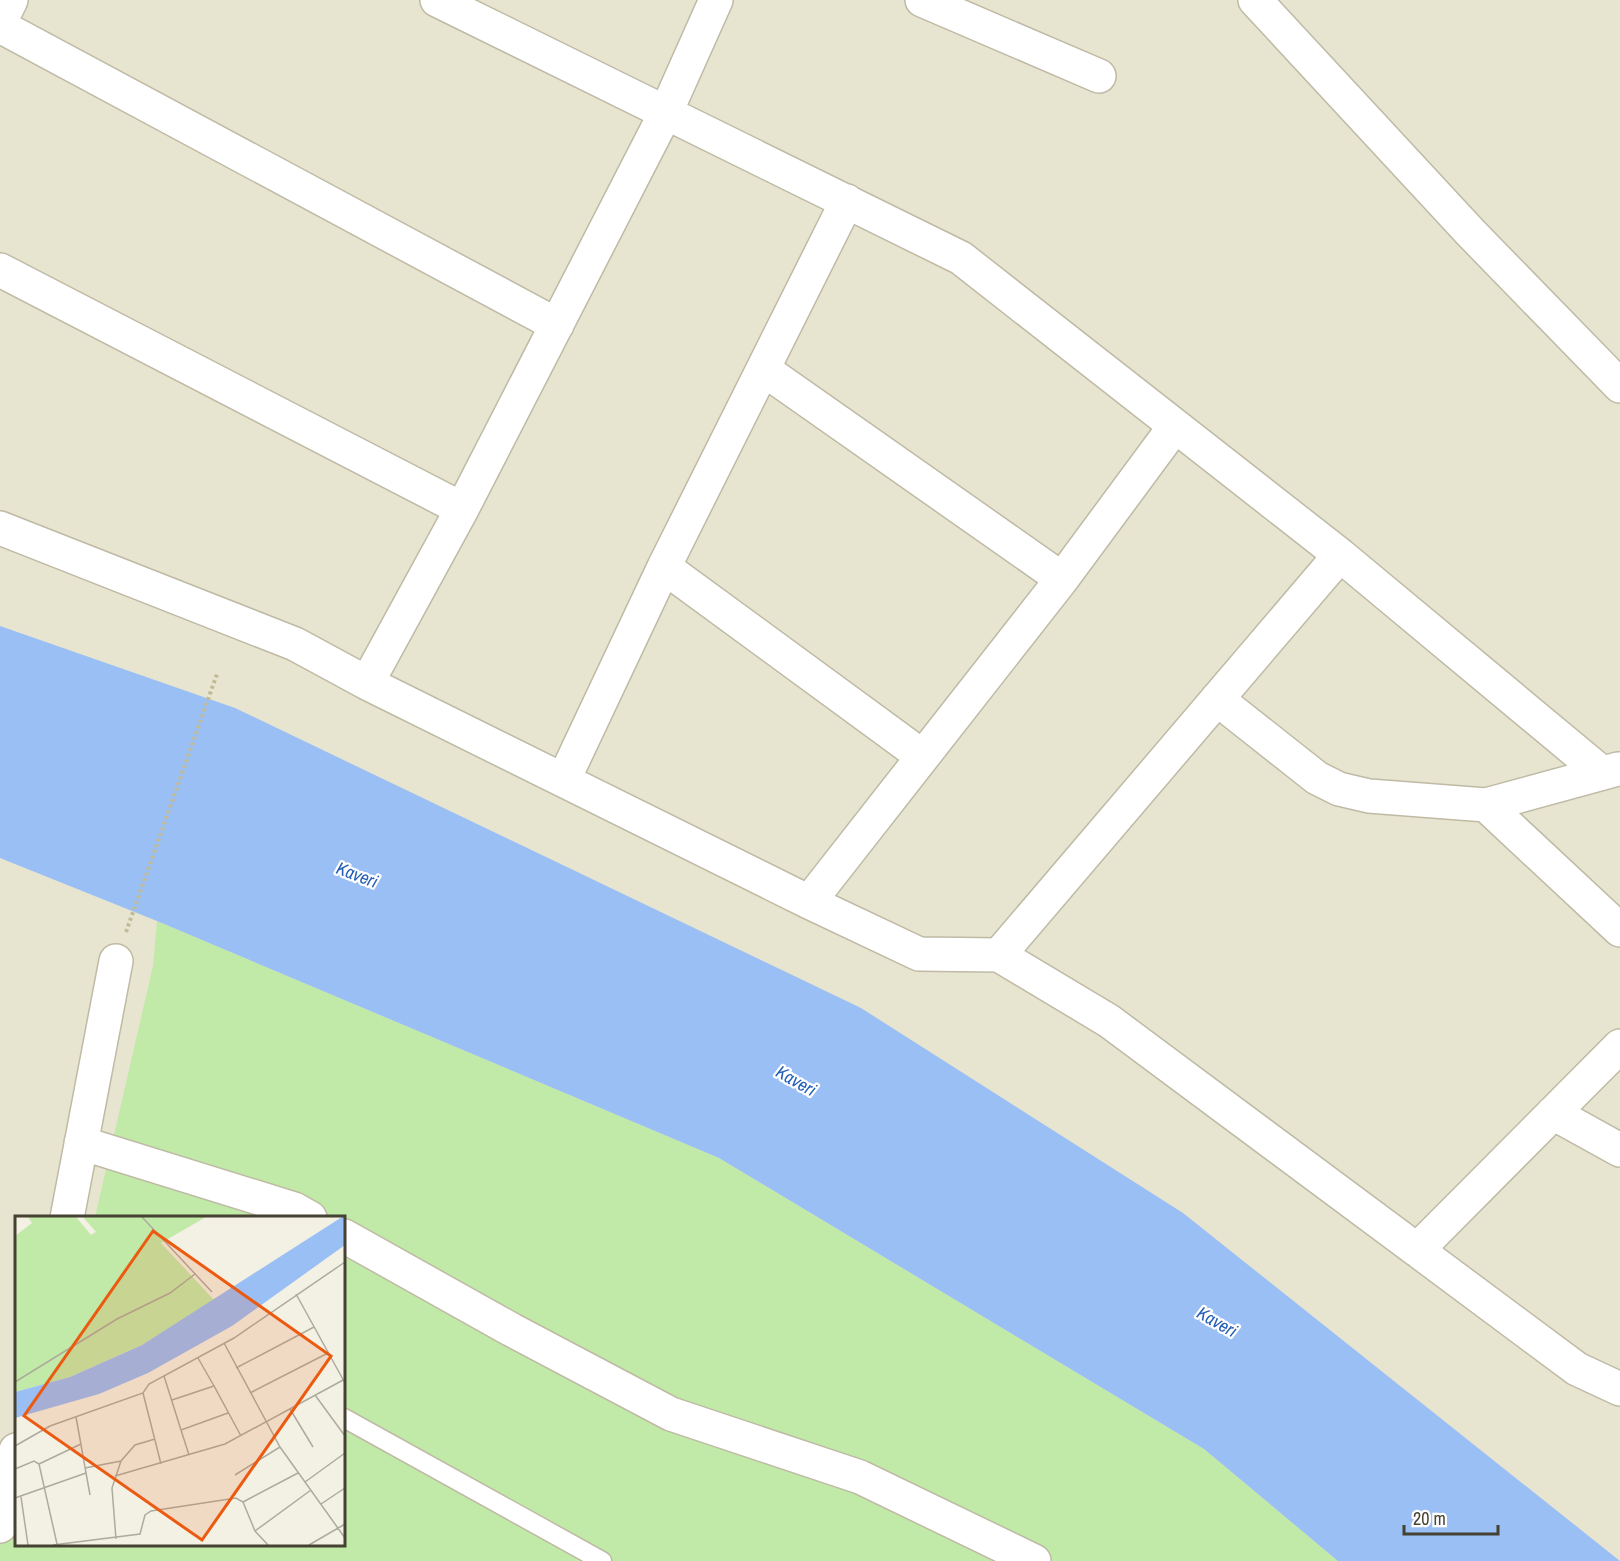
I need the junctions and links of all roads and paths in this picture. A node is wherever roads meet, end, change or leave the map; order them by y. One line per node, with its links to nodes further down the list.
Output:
1 (11, 0): 7 (street)
2 (437, 0): 6 (street)
3 (716, 0): 9 (street)
4 (922, 0): 8 (street)
5 (1255, 0): 14 (street)
6 (487, 10): 9 (street)
7 (0, 24): 12 (street)
8 (1099, 76)
9 (666, 112): 10 (street); 12 (street)
10 (847, 201): 13 (street); 15 (street)
11 (0, 270): 16 (street)
12 (557, 325): 16 (street)
13 (763, 369): 19 (street); 20 (street)
14 (1620, 386)
15 (1174, 426): 18 (street); 20 (street)
16 (462, 509): 22 (street)
17 (0, 528): 22 (street)
18 (1340, 555): 23 (street); 25 (street)
19 (664, 567): 24 (street); 26 (street)
20 (1062, 579): 24 (street)
21 (217, 674): 31 (path)
22 (367, 683): 26 (street)
23 (1217, 699): 27 (street); 30 (street)
24 (922, 756): 28 (street)
25 (1611, 771): 27 (street)
26 (564, 779): 28 (street)
27 (1486, 805): 29 (street)
28 (809, 902): 30 (street)
29 (1620, 930)
30 (999, 955): 39 (street)
31 (116, 961): 34 (street)
32 (1620, 1046): 33 (street)
33 (1553, 1113): 35 (street); 39 (street)
34 (81, 1143): 36 (street); 37 (street)
35 (1620, 1150)
36 (67, 1216)
37 (306, 1216)
38 (345, 1237): 45 (street)
39 (1417, 1250): 40 (street)
40 (1620, 1389)
41 (345, 1419): 44 (lane)
42 (15, 1455): 43 (street)
43 (0, 1526)
44 (602, 1561)
45 (1034, 1561)

